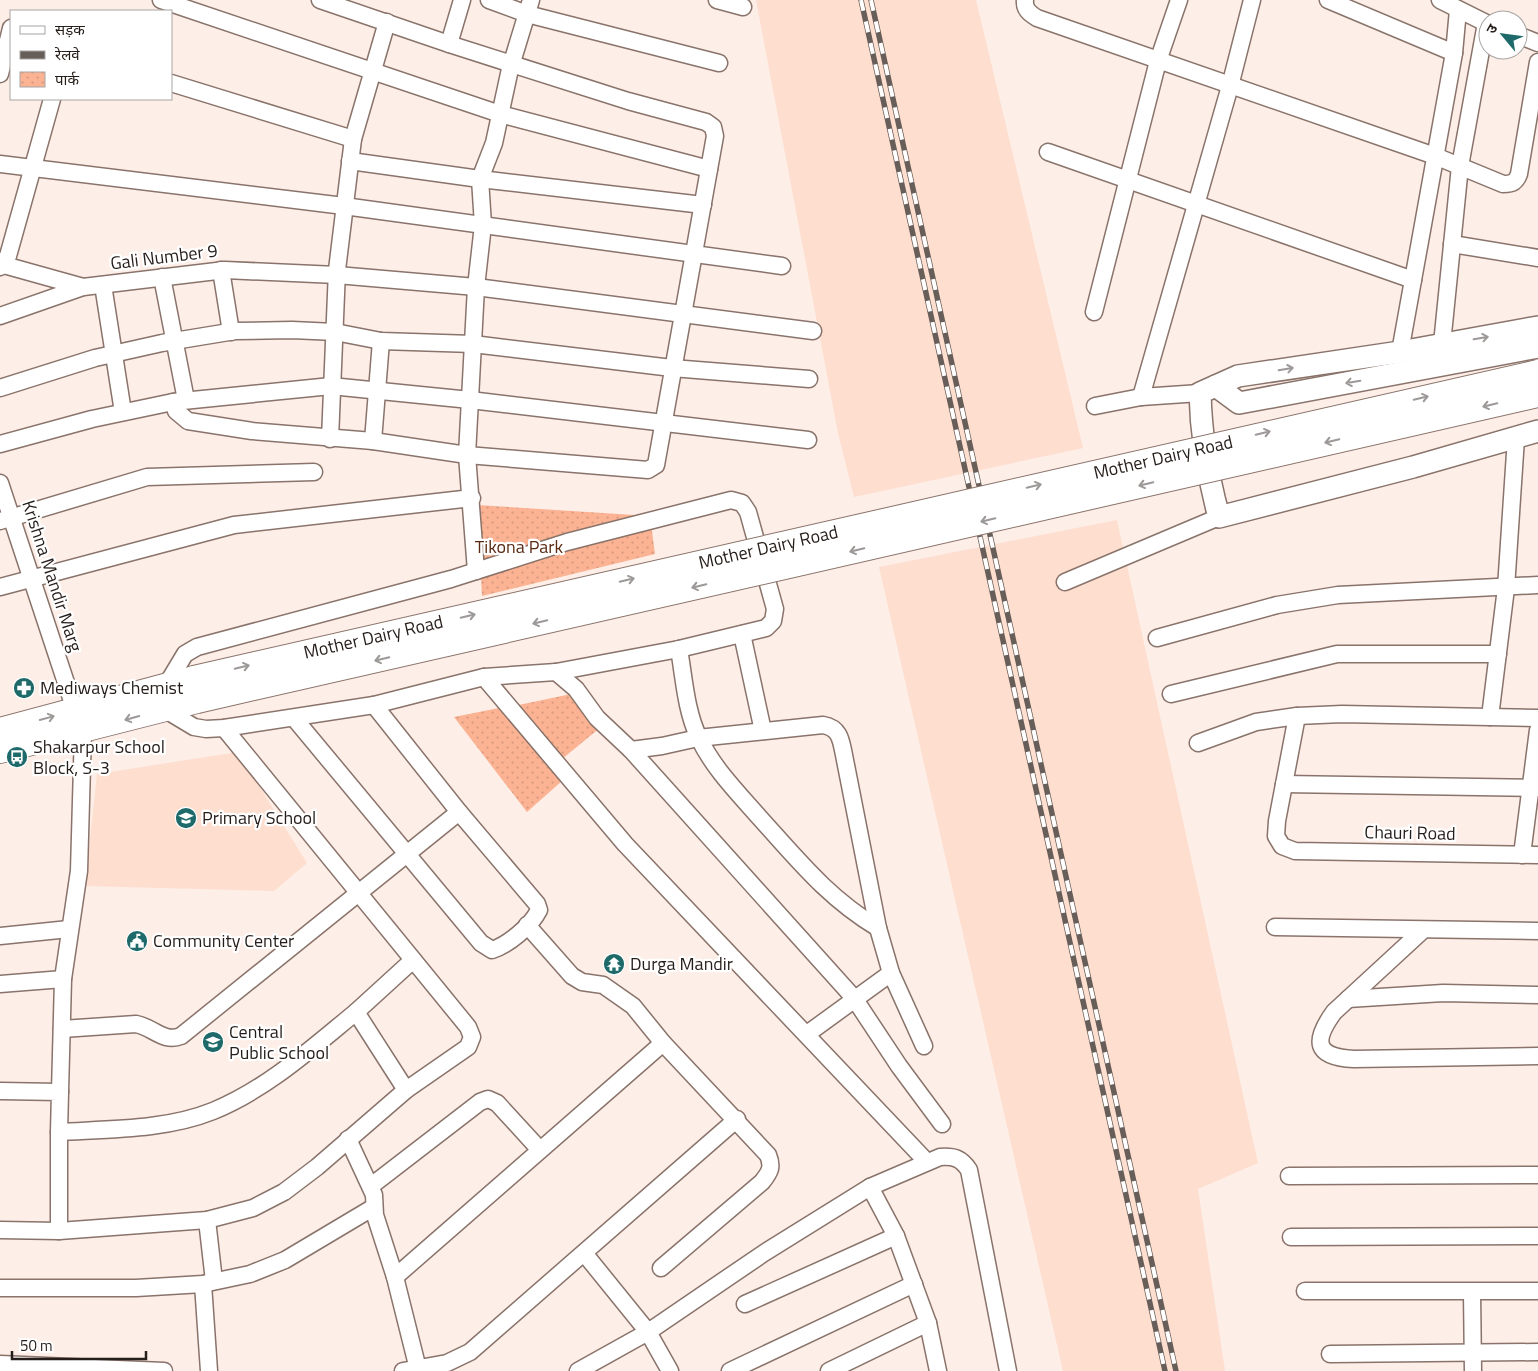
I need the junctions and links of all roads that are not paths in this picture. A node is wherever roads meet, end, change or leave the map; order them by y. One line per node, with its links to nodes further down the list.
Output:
1 (162, 0): 24 (street)
2 (320, 0): 15 (street)
3 (462, 0): 17 (street)
4 (489, 0): 11 (street)
5 (717, 0): 12 (street)
6 (1025, 0): 20 (street)
7 (1179, 0): 20 (street)
8 (1252, 0): 27 (street)
9 (1328, 0): 18 (street)
10 (1440, 0): 13 (street)
11 (529, 7): 22 (street); 23 (street)
12 (743, 7)
13 (1458, 10): 14 (street); 18 (street)
14 (1478, 20)
15 (388, 22): 17 (street); 24 (street)
16 (10, 32): 25 (street)
17 (449, 44): 23 (street)
18 (1454, 54): 32 (street)
19 (1480, 60): 35 (street)
20 (1158, 61): 27 (street); 39 (street)
21 (1538, 62): 35 (street)
22 (720, 63)
23 (511, 64): 29 (street); 37 (street)
24 (373, 73): 29 (street); 30 (street)
25 (0, 74)
26 (172, 84): 30 (street)
27 (1230, 86): 32 (street); 40 (street)
28 (52, 100): 36 (street)
29 (500, 114): 37 (street); 38 (street)
30 (353, 139): 33 (street)
31 (1048, 152): 39 (street)
32 (1435, 156): 35 (street); 52 (street)
33 (350, 161): 38 (street); 42 (street)
34 (0, 164): 36 (street)
35 (1460, 166): 44 (street)
36 (32, 167): 42 (street); 47 (street)
37 (709, 170): 41 (street)
38 (480, 179): 41 (street); 43 (street)
39 (1128, 180): 40 (street); 56 (street)
40 (1196, 204): 52 (street); 78 (street)
41 (703, 205): 45 (street)
42 (344, 206): 43 (street); 50 (street)
43 (483, 225): 45 (street); 55 (street)
44 (1452, 244): 46 (street); 66 (street)
45 (694, 254): 48 (street); 57 (street)
46 (1538, 258)
47 (2, 266): 54 (street)
48 (782, 266)
49 (221, 270): 50 (street, Gali Number 9); 51 (street, Gali Number 9); 61 (street)
50 (337, 275): 55 (street, Gali Number 9); 62 (street)
51 (162, 278): 53 (street, Gali Number 9); 63 (street)
52 (1413, 280): 68 (street)
53 (104, 284): 54 (street, Gali Number 9); 69 (street)
54 (83, 287): 58 (street, Gali Number 9)
55 (476, 287): 57 (street, Gali Number 9); 65 (street)
56 (1094, 312)
57 (683, 314): 60 (street, Gali Number 9); 70 (street)
58 (0, 316)
59 (1538, 328): 66 (street, one-way to 59)
60 (813, 331)
61 (231, 332): 62 (street); 63 (street)
62 (334, 332): 64 (street); 73 (street)
63 (173, 341): 69 (street); 80 (street)
64 (381, 341): 65 (street); 76 (street)
65 (473, 344): 70 (street); 79 (street)
66 (1442, 344): 68 (street)
67 (1538, 347): 75 (street, one-way to 75)
68 (1400, 352): 75 (street, one-way to 68)
69 (114, 353): 74 (street); 82 (street)
70 (672, 368): 72 (street); 83 (street)
71 (1538, 372): 109 (main road, Mother Dairy Road, one-way to 71, bridge)
72 (809, 379)
73 (331, 386): 76 (street); 80 (street); 86 (street)
74 (0, 388)
75 (1208, 390): 78 (street); 94 (street)
76 (377, 391): 79 (street); 88 (street)
77 (1538, 394): 109 (main road, Mother Dairy Road, one-way to 109, bridge)
78 (1141, 397): 81 (street)
79 (470, 400): 83 (street); 90 (street)
80 (180, 401): 82 (street); 86 (street)
81 (1095, 406)
82 (123, 412): 89 (street)
83 (664, 423): 87 (street); 90 (street)
84 (1538, 432): 85 (street)
85 (1516, 438): 94 (street); 101 (street)
86 (330, 439): 88 (street)
87 (808, 440)
88 (373, 441): 90 (street)
89 (0, 444)
90 (467, 454): 93 (street)
91 (314, 472): 95 (street)
92 (0, 483): 95 (street, Krishna Mandir Marg)
93 (472, 498): 96 (street); 97 (street)
94 (1219, 517): 98 (street)
95 (6, 519): 97 (street, Krishna Mandir Marg)
96 (476, 571): 102 (street); 108 (street)
97 (33, 578): 100 (street); 113 (street, Krishna Mandir Marg)
98 (1065, 582)
99 (1538, 585): 101 (street)
100 (0, 587)
101 (1506, 588): 103 (street); 105 (street)
102 (742, 634): 104 (street); 121 (street)
103 (1157, 638)
104 (679, 649): 106 (street); 123 (street)
105 (1498, 654): 110 (street); 115 (street)
106 (556, 672): 107 (street); 125 (street)
107 (484, 677): 111 (street); 149 (street)
108 (168, 684): 109 (main road, Mother Dairy Road); 113 (main road, Mother Dairy Road)
109 (195, 689): 112 (main road, Mother Dairy Road)
110 (1171, 694)
111 (374, 705): 116 (street); 129 (street)
112 (164, 709): 118 (street); 122 (main road, Mother Dairy Road, one-way to 122)
113 (75, 710): 119 (main road, Mother Dairy Road, one-way to 113)
114 (1297, 716): 115 (street); 124 (street); 127 (street)
115 (1490, 717): 117 (street)
116 (294, 718): 118 (street); 130 (street)
117 (1538, 718)
118 (224, 728): 132 (street)
119 (0, 730)
120 (1538, 730): 128 (street)
121 (763, 731): 123 (street); 135 (street)
122 (83, 732): 126 (main road, Mother Dairy Road); 136 (street)
123 (698, 738): 125 (street); 135 (street)
124 (1198, 743)
125 (631, 750): 145 (street)
126 (0, 751)
127 (1284, 784): 128 (street); 131 (street, Chauri Road)
128 (1534, 788): 131 (street)
129 (459, 812): 130 (street); 133 (street)
130 (406, 855): 132 (street); 133 (street)
131 (1530, 855)
132 (358, 892): 140 (street); 148 (street)
133 (527, 925): 150 (street)
134 (1274, 927): 137 (street)
135 (878, 928): 141 (street)
136 (69, 929): 139 (street); 142 (street)
137 (1423, 930): 138 (street); 146 (street)
138 (1538, 931)
139 (0, 936)
140 (413, 960): 147 (street); 153 (street)
141 (891, 973): 145 (street); 151 (street)
142 (63, 980): 143 (street); 148 (street)
143 (0, 984)
144 (1538, 994): 146 (street)
145 (854, 998): 149 (street); 157 (street)
146 (1348, 999): 152 (street)
147 (356, 1012): 153 (street); 158 (street)
148 (62, 1029): 155 (street)
149 (807, 1034): 161 (street)
150 (663, 1043): 156 (street); 160 (street)
151 (924, 1046)
152 (1538, 1056)
153 (406, 1090): 159 (street)
154 (0, 1091): 155 (street)
155 (60, 1092): 158 (street)
156 (737, 1119): 173 (street); 174 (street)
157 (942, 1124)
158 (60, 1132): 169 (street)
159 (348, 1139): 164 (street); 167 (street)
160 (540, 1150): 164 (street); 175 (street)
161 (927, 1162): 165 (street); 197 (street)
162 (1538, 1175): 163 (street)
163 (1289, 1176)
164 (371, 1186): 166 (street)
165 (870, 1187): 170 (street); 184 (street)
166 (374, 1208): 175 (street); 176 (street)
167 (207, 1220): 169 (street); 176 (street)
168 (0, 1230): 169 (street)
169 (59, 1231)
170 (896, 1236): 177 (street); 182 (street)
171 (1538, 1236): 172 (street)
172 (1291, 1237)
173 (584, 1253): 184 (street); 189 (street)
174 (661, 1268)
175 (395, 1277): 189 (street)
176 (208, 1283): 178 (street); 191 (street)
177 (914, 1284): 183 (street); 194 (street)
178 (0, 1288)
179 (1305, 1291): 181 (street)
180 (1538, 1291): 181 (street)
181 (1472, 1292): 186 (street)
182 (745, 1304)
183 (928, 1323): 195 (street); 196 (street)
184 (648, 1332): 192 (street); 193 (street)
185 (1538, 1352): 186 (street)
186 (1473, 1353): 187 (street); 198 (street)
187 (1330, 1354)
188 (0, 1364): 190 (street)
189 (411, 1370)
190 (164, 1371)
191 (209, 1371)
192 (578, 1371)
193 (670, 1371)
194 (730, 1371)
195 (829, 1371)
196 (938, 1371)
197 (1008, 1371)
198 (1473, 1371)

